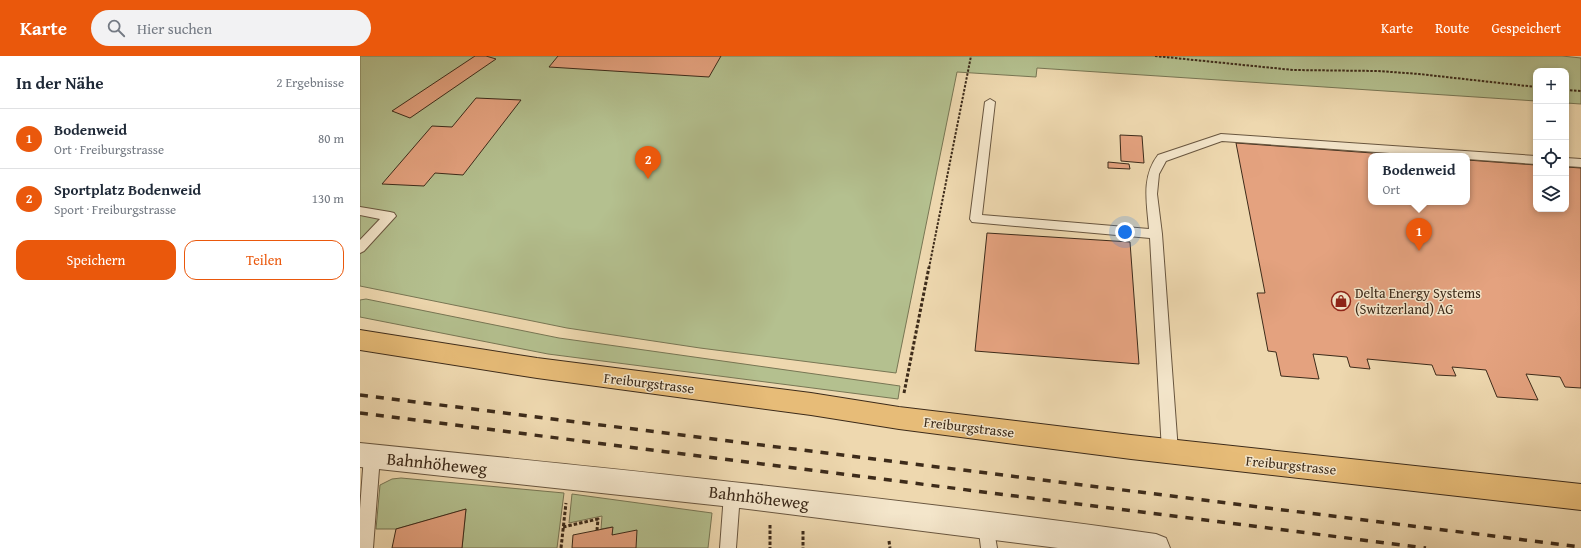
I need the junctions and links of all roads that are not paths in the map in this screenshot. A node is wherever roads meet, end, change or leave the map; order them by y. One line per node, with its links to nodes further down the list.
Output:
1 (990, 102): 8 (lane)
2 (1440, 153): 8 (lane)
3 (1470, 155): 4 (lane)
4 (1533, 160)
5 (1569, 162): 6 (lane)
6 (1581, 163)
7 (360, 211): 9 (lane)
8 (1156, 234): 11 (lane)
9 (360, 248)
10 (360, 340): 11 (main road, Freiburgstrasse)
11 (1170, 451): 14 (main road, Freiburgstrasse)
12 (366, 455): 13 (street, Bahnhöheweg); 16 (lane)
13 (732, 494): 15 (street, Bahnhöheweg); 17 (lane)
14 (1581, 497)
15 (988, 536): 18 (street, Bahnhöheweg)
16 (365, 548)
17 (728, 548)
18 (1156, 548)

